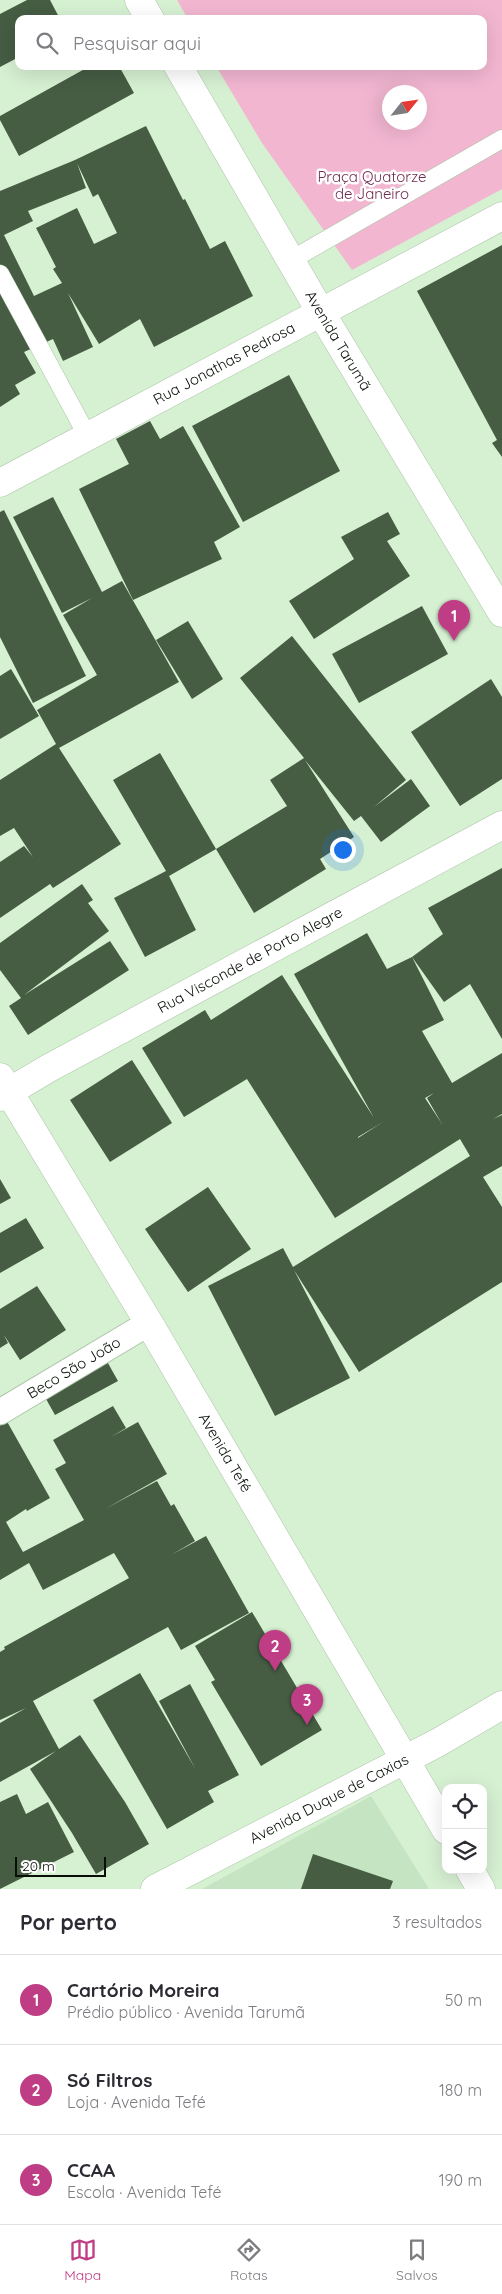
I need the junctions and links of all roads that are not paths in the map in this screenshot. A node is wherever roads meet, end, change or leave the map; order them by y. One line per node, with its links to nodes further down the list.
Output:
1 (139, 0): 2 (street)
2 (148, 15)
3 (180, 70): 6 (street, Avenida Tarumã)
4 (502, 139): 6 (lane)
5 (502, 216): 8 (street, Rua Jonathas Pedrosa)
6 (291, 260): 8 (street, Avenida Tarumã)
7 (0, 274): 9 (lane)
8 (320, 311): 9 (street, Rua Jonathas Pedrosa); 11 (street, Avenida Tarumã)
9 (88, 437): 10 (street, Rua Jonathas Pedrosa)
10 (0, 483)
11 (502, 613)
12 (502, 825): 13 (street, Rua Visconde de Porto Alegre)
13 (3, 1089): 14 (street, Avenida Tefé)
14 (149, 1323): 15 (street, Beco São João); 17 (street, Avenida Tefé)
15 (0, 1412)
16 (502, 1705): 17 (street, Avenida Duque de Caxias)
17 (405, 1760): 18 (street, Avenida Tefé); 20 (street, Avenida Duque de Caxias)
18 (445, 1829)
19 (472, 1874): 21 (street)
20 (155, 1889)
21 (481, 1889)

